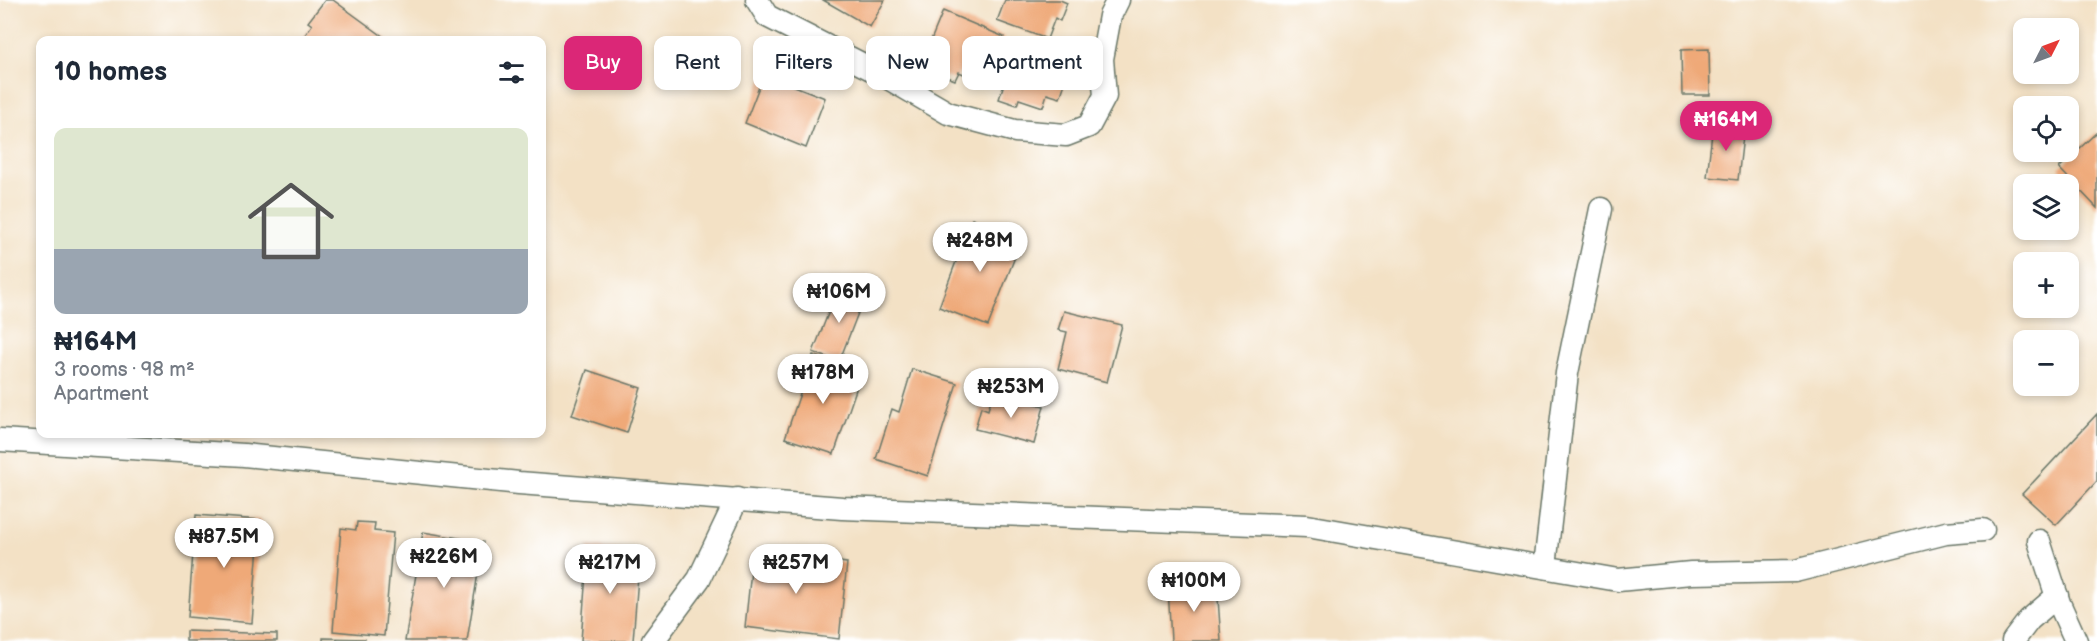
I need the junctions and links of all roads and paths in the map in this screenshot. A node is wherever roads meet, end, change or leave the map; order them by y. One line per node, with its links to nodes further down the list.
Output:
1 (757, 0): 2 (street)
2 (1118, 0)
3 (1601, 209): 8 (street)
4 (0, 440): 5 (street)
5 (737, 499): 8 (street); 10 (street)
6 (1983, 530): 8 (street)
7 (2038, 541): 9 (street)
8 (1545, 566)
9 (2057, 596): 11 (street); 12 (street)
10 (653, 641)
11 (2013, 641)
12 (2076, 641)

